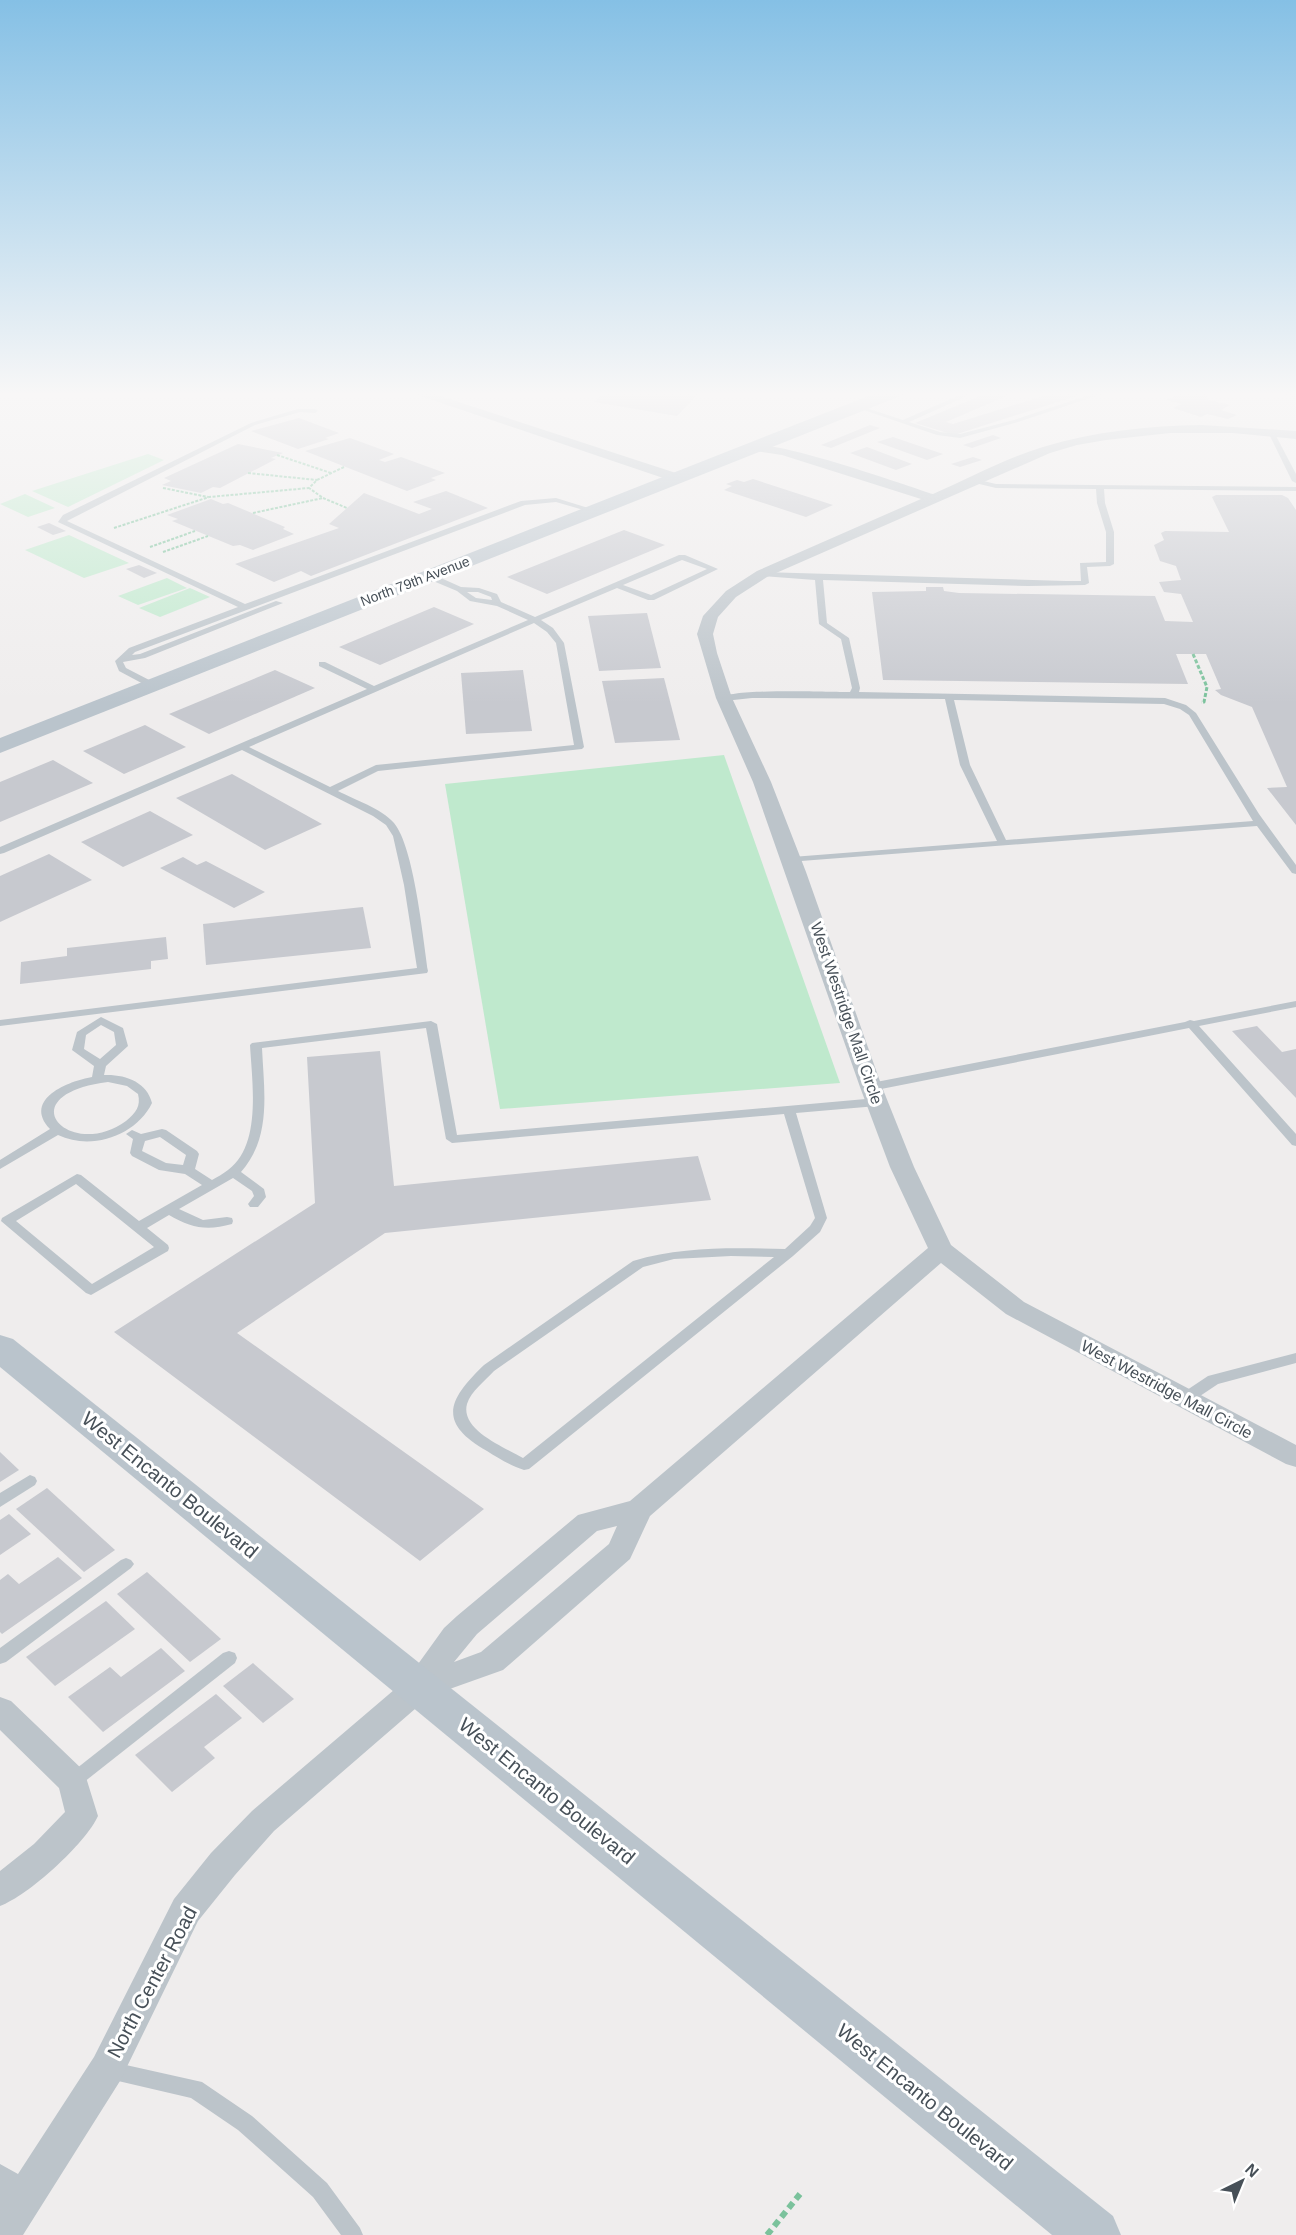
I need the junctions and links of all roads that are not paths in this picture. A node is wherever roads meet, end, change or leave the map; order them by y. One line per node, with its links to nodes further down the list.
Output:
1 (109, 495): 13 (lane)
2 (633, 495): 8 (street, North 79th Avenue)
3 (901, 495): 7 (street)
4 (939, 495): 7 (street, West Westridge Mall Circle)
5 (1101, 495): 11 (lane)
6 (534, 502): 8 (lane); 13 (lane); 15 (lane)
7 (924, 502): 9 (street, West Westridge Mall Circle)
8 (594, 511): 10 (street, North 79th Avenue)
9 (762, 574): 11 (lane); 21 (street, West Westridge Mall Circle)
10 (429, 576): 14 (lane); 17 (street, North 79th Avenue)
11 (819, 579): 19 (lane)
12 (616, 585): 12 (lane); 14 (lane)
13 (244, 607): 15 (lane)
14 (535, 620): 18 (lane); 24 (lane)
15 (125, 658): 17 (lane)
16 (322, 664): 18 (lane)
17 (152, 685): 22 (street, North 79th Avenue)
18 (375, 690): 23 (lane)
19 (854, 695): 20 (lane); 21 (lane)
20 (949, 697): 25 (lane); 26 (lane)
21 (724, 698): 28 (street, West Westridge Mall Circle)
22 (0, 746)
23 (243, 747): 24 (lane); 27 (lane)
24 (330, 791): 31 (lane)
25 (1260, 823): 26 (lane); 29 (lane)
26 (1002, 844): 28 (lane)
27 (0, 851)
28 (792, 860): 36 (street, West Westridge Mall Circle)
29 (1296, 871)
30 (1296, 1004): 33 (lane)
31 (100, 1015): 32 (lane); 34 (lane); 34 (lane)
32 (0, 1023)
33 (1190, 1023): 36 (lane); 41 (lane)
34 (100, 1065): 35 (lane)
35 (98, 1079): 38 (lane); 39 (lane)
36 (874, 1095): 37 (lane); 50 (street, West Westridge Mall Circle)
37 (789, 1111): 44 (lane); 51 (lane)
38 (125, 1128): 39 (lane); 40 (lane)
39 (56, 1131): 42 (lane)
40 (139, 1138): 43 (lane); 43 (lane)
41 (1296, 1142)
42 (0, 1165)
43 (188, 1170): 45 (lane)
44 (233, 1173): 45 (lane); 46 (lane)
45 (211, 1185): 47 (lane)
46 (254, 1204)
47 (169, 1209): 48 (lane); 49 (lane)
48 (227, 1221)
49 (138, 1227): 49 (lane)
50 (941, 1250): 54 (street, West Westridge Mall Circle); 58 (street)
51 (788, 1253): 51 (lane)
52 (0, 1348): 62 (street, West Encanto Boulevard)
53 (1296, 1358): 54 (lane)
54 (1186, 1398): 55 (street, West Westridge Mall Circle)
55 (1296, 1457)
56 (30, 1480): 57 (lane)
57 (0, 1501)
58 (639, 1509): 62 (street); 62 (street)
59 (126, 1564): 60 (lane)
60 (0, 1657)
61 (229, 1658): 64 (lane)
62 (420, 1687): 66 (street, North Center Road); 70 (street, West Encanto Boulevard)
63 (0, 1710): 64 (street)
64 (73, 1781): 65 (street)
65 (0, 1891)
66 (107, 2069): 67 (street, North Center Road); 69 (lane)
67 (11, 2192): 68 (street, North Center Road)
68 (1, 2235)
69 (353, 2235)
70 (1094, 2235)

